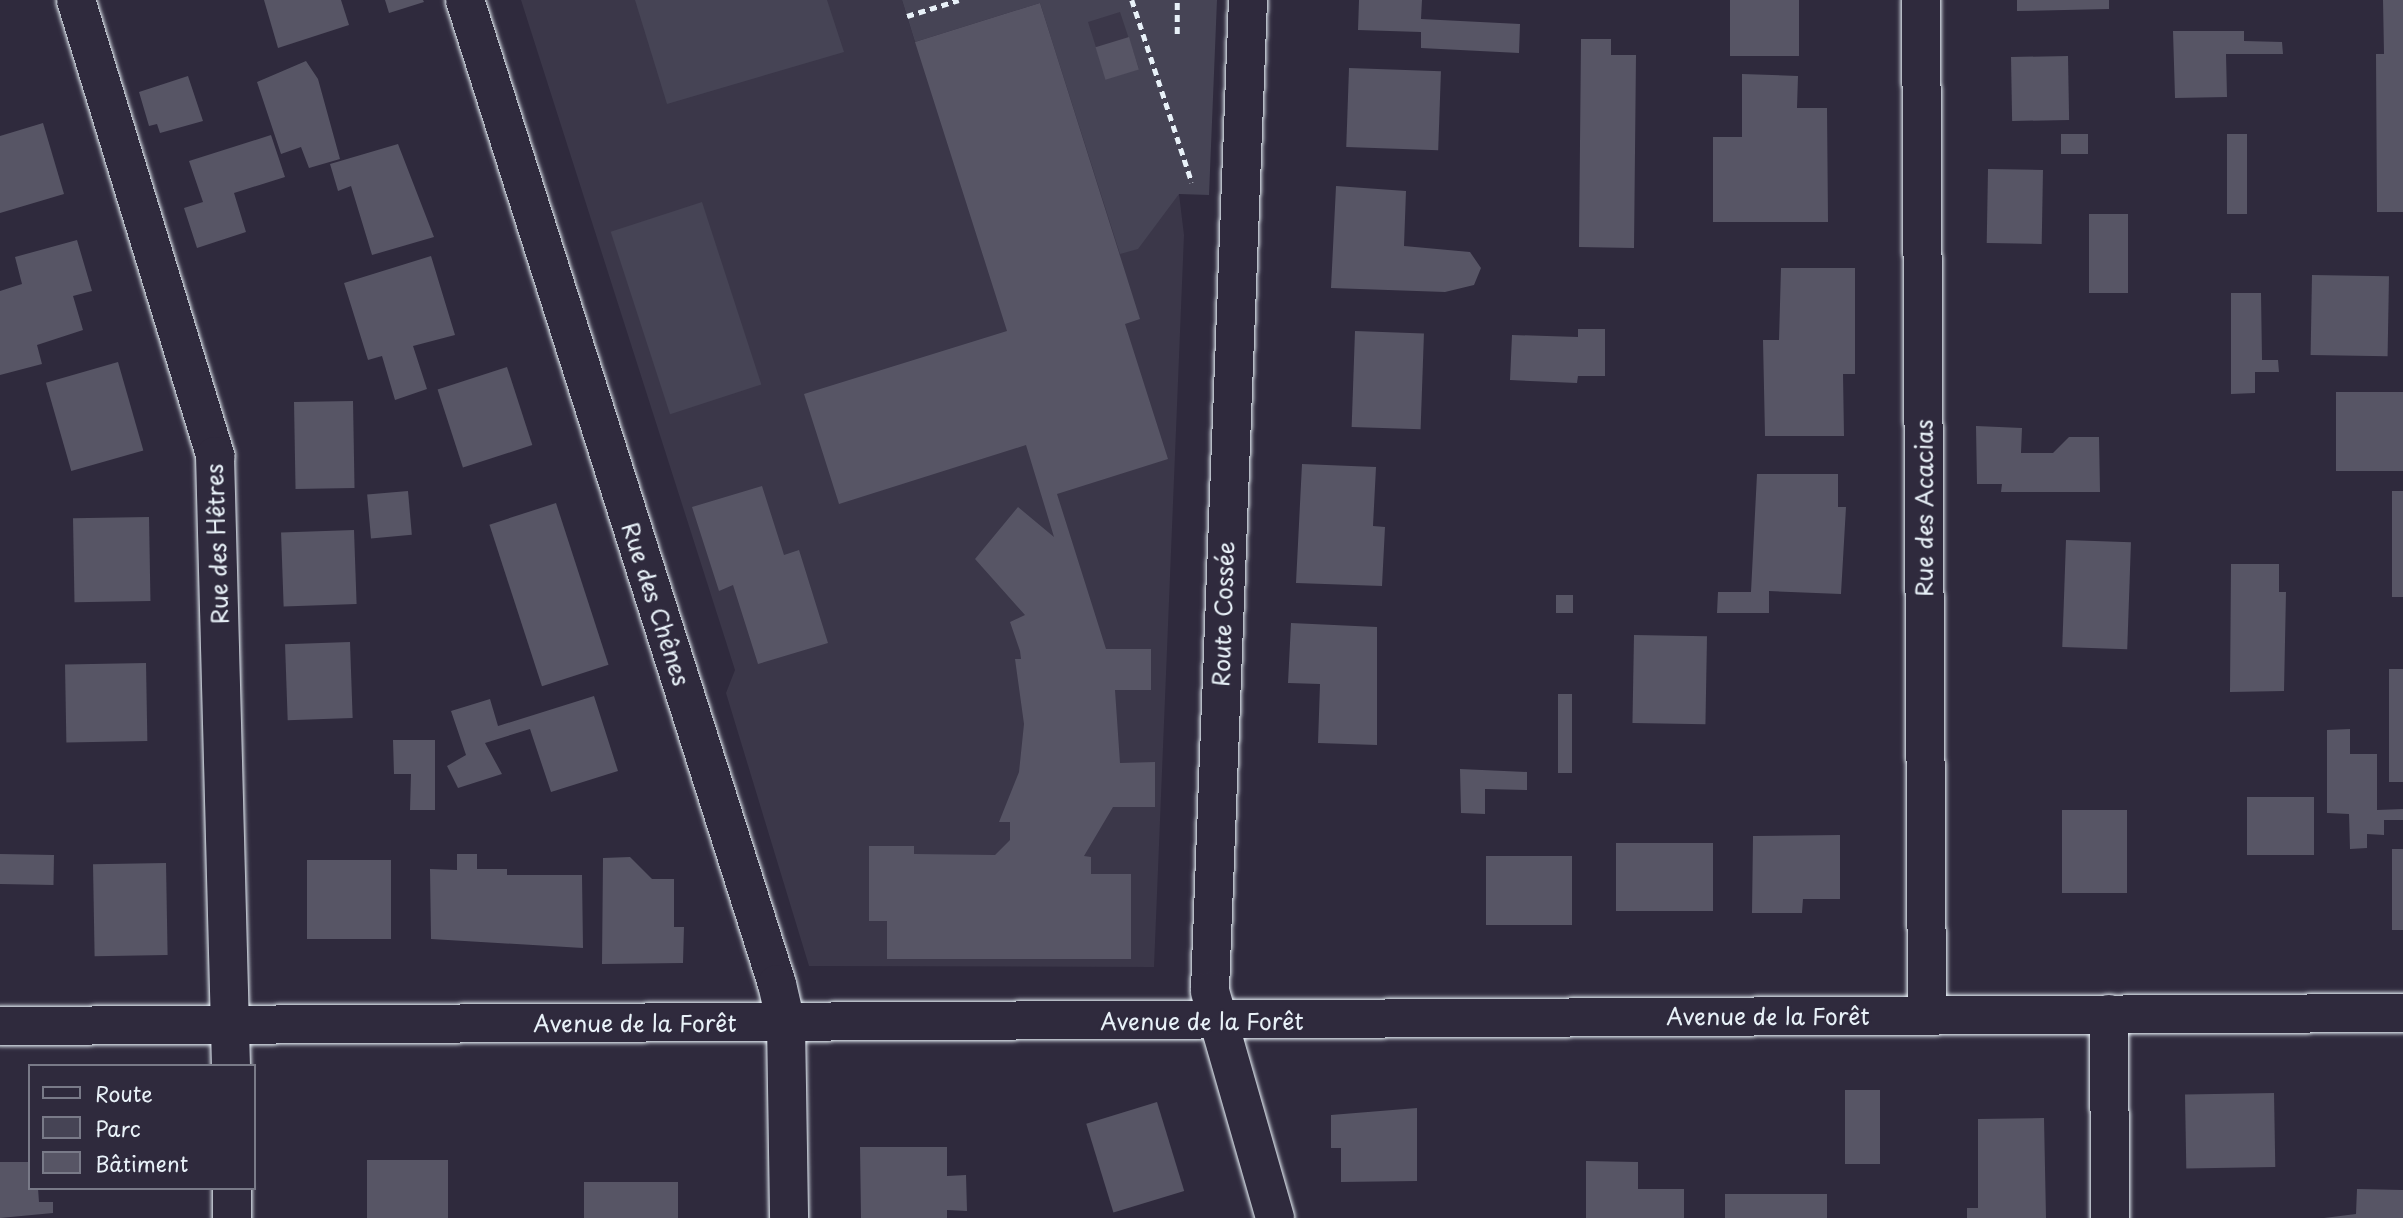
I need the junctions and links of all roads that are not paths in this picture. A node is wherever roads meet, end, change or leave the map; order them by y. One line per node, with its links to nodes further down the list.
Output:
1 (76, 0): 10 (street, Rue des Hêtres)
2 (465, 0): 9 (street, Rue des Chênes)
3 (1248, 0): 8 (street, Route Cossée)
4 (1921, 0): 7 (street, Rue des Acacias)
5 (2403, 1013): 6 (street, Avenue de la Forêt)
6 (2109, 1014): 7 (street, Avenue de la Forêt); 17 (street)
7 (1927, 1015): 8 (street, Avenue de la Forêt)
8 (1215, 1021): 9 (street, Avenue de la Forêt); 16 (street, Route Cossée)
9 (786, 1023): 10 (street, Avenue de la Forêt); 15 (street, Rue des Chênes)
10 (230, 1024): 11 (street, Avenue de la Forêt); 12 (street, Rue des Hêtres)
11 (0, 1026)
12 (231, 1064)
13 (232, 1190): 14 (street)
14 (232, 1218)
15 (789, 1218)
16 (1275, 1218)
17 (2110, 1218)

